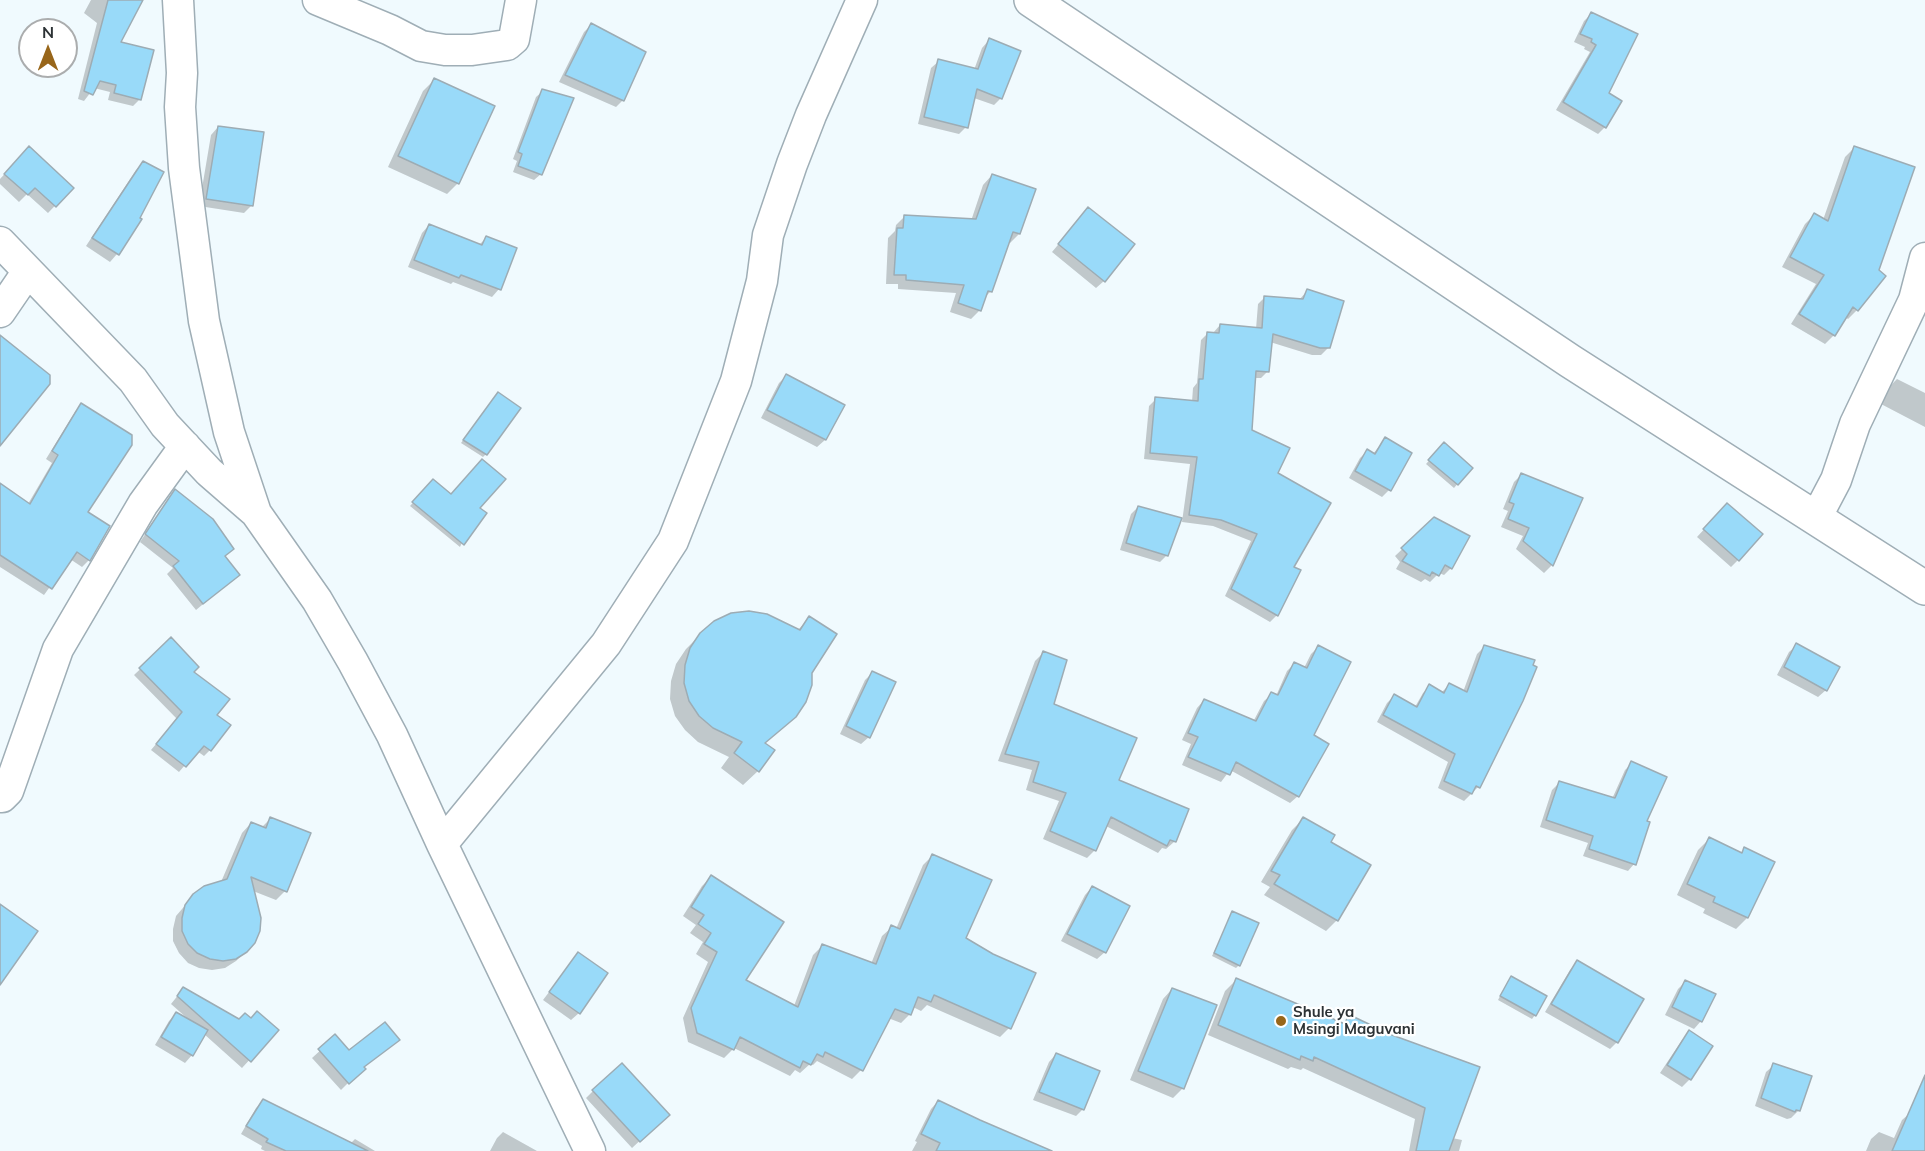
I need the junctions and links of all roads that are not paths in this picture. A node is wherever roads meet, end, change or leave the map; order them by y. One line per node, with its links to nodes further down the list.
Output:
1 (178, 0): 11 (street)
2 (318, 0): 3 (street)
3 (521, 0)
4 (862, 0): 15 (street)
5 (1031, 0): 12 (street)
6 (0, 242): 8 (street)
7 (1925, 258): 12 (street)
8 (28, 271): 9 (street); 10 (street)
9 (0, 312)
10 (185, 446): 11 (street); 14 (street)
11 (256, 513): 15 (street)
12 (1816, 518): 13 (street)
13 (1925, 588)
14 (0, 797)
15 (442, 844): 16 (street)
16 (590, 1151)

